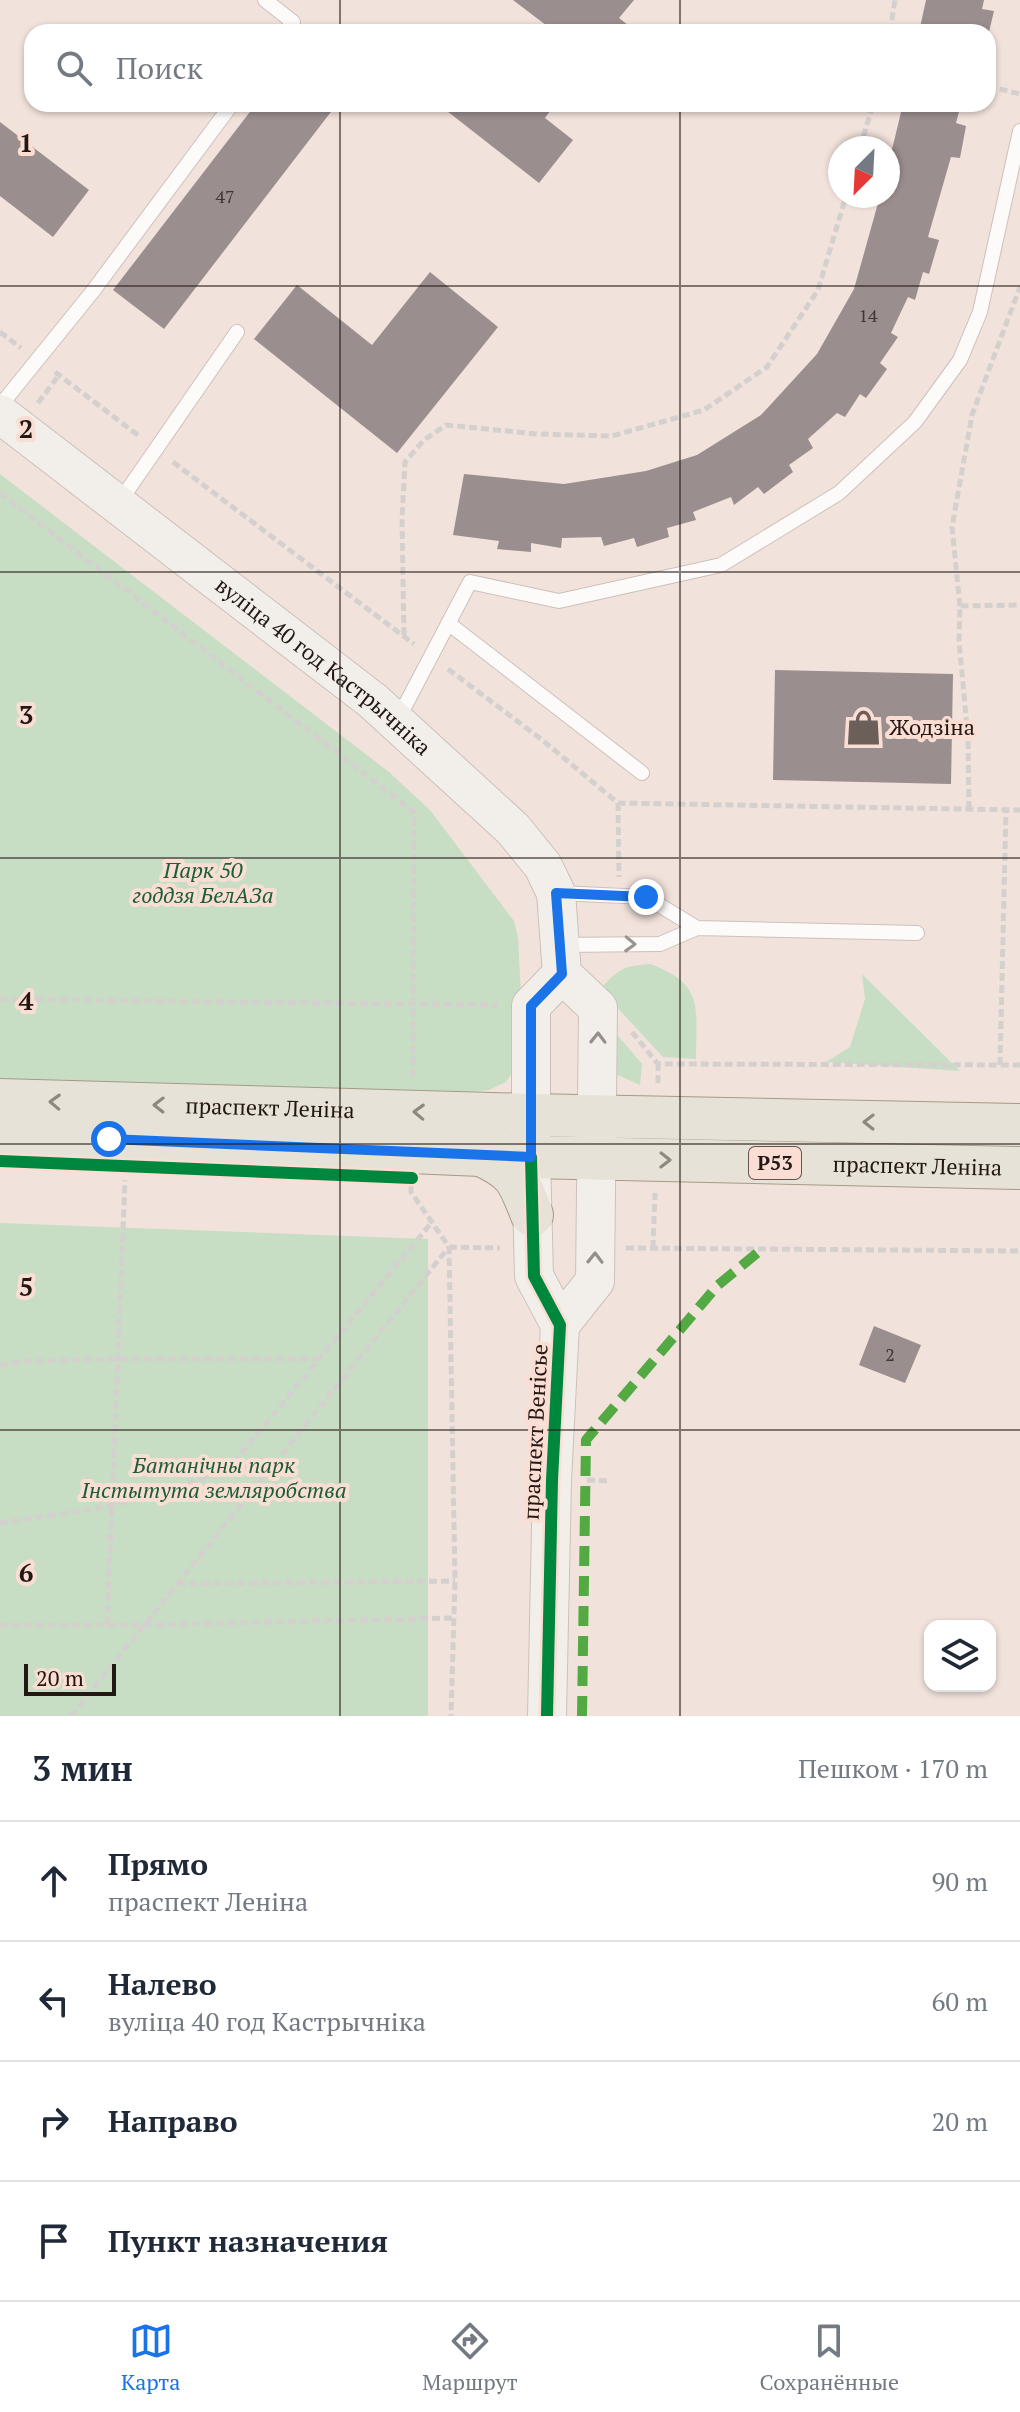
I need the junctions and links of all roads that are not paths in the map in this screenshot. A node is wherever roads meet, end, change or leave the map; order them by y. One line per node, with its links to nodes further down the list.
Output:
1 (265, 0): 2 (lane)
2 (291, 24)
3 (226, 112): 6 (lane)
4 (1020, 131): 9 (lane)
5 (237, 332): 8 (lane)
6 (0, 406)
7 (0, 414): 8 (main road, вуліца 40 год Кастрычніка)
8 (118, 505): 10 (main road, вуліца 40 год Кастрычніка)
9 (448, 623): 10 (lane); 11 (lane)
10 (396, 722): 12 (main road, вуліца 40 год Кастрычніка)
11 (642, 773)
12 (556, 893): 13 (lane); 15 (main road, вуліца 40 год Кастрычніка)
13 (697, 928): 14 (lane); 15 (lane, one-way to 13)
14 (917, 933)
15 (561, 959): 17 (main road); 18 (main road, one-way to 15)
16 (0, 1100): 17 (main road, праспект Леніна / Р53, one-way to 16)
17 (531, 1115): 18 (main road, праспект Леніна / Р53); 22 (main road)
18 (597, 1116): 19 (main road, праспект Леніна / Р53, one-way to 18); 23 (main road)
19 (1020, 1125)
20 (0, 1135): 21 (main road, праспект Леніна / Р53)
21 (481, 1155): 22 (main road, праспект Леніна / Р53); 25 (main road)
22 (531, 1157): 23 (main road, праспект Леніна / Р53); 25 (main road, праспект Венісье)
23 (597, 1159): 24 (main road, праспект Леніна / Р53, one-way to 24); 26 (main road, праспект Венісье, one-way to 23)
24 (1020, 1168)
25 (533, 1232): 26 (main road, праспект Венісье)
26 (560, 1325): 27 (main road, праспект Венісье)
27 (547, 1716)

